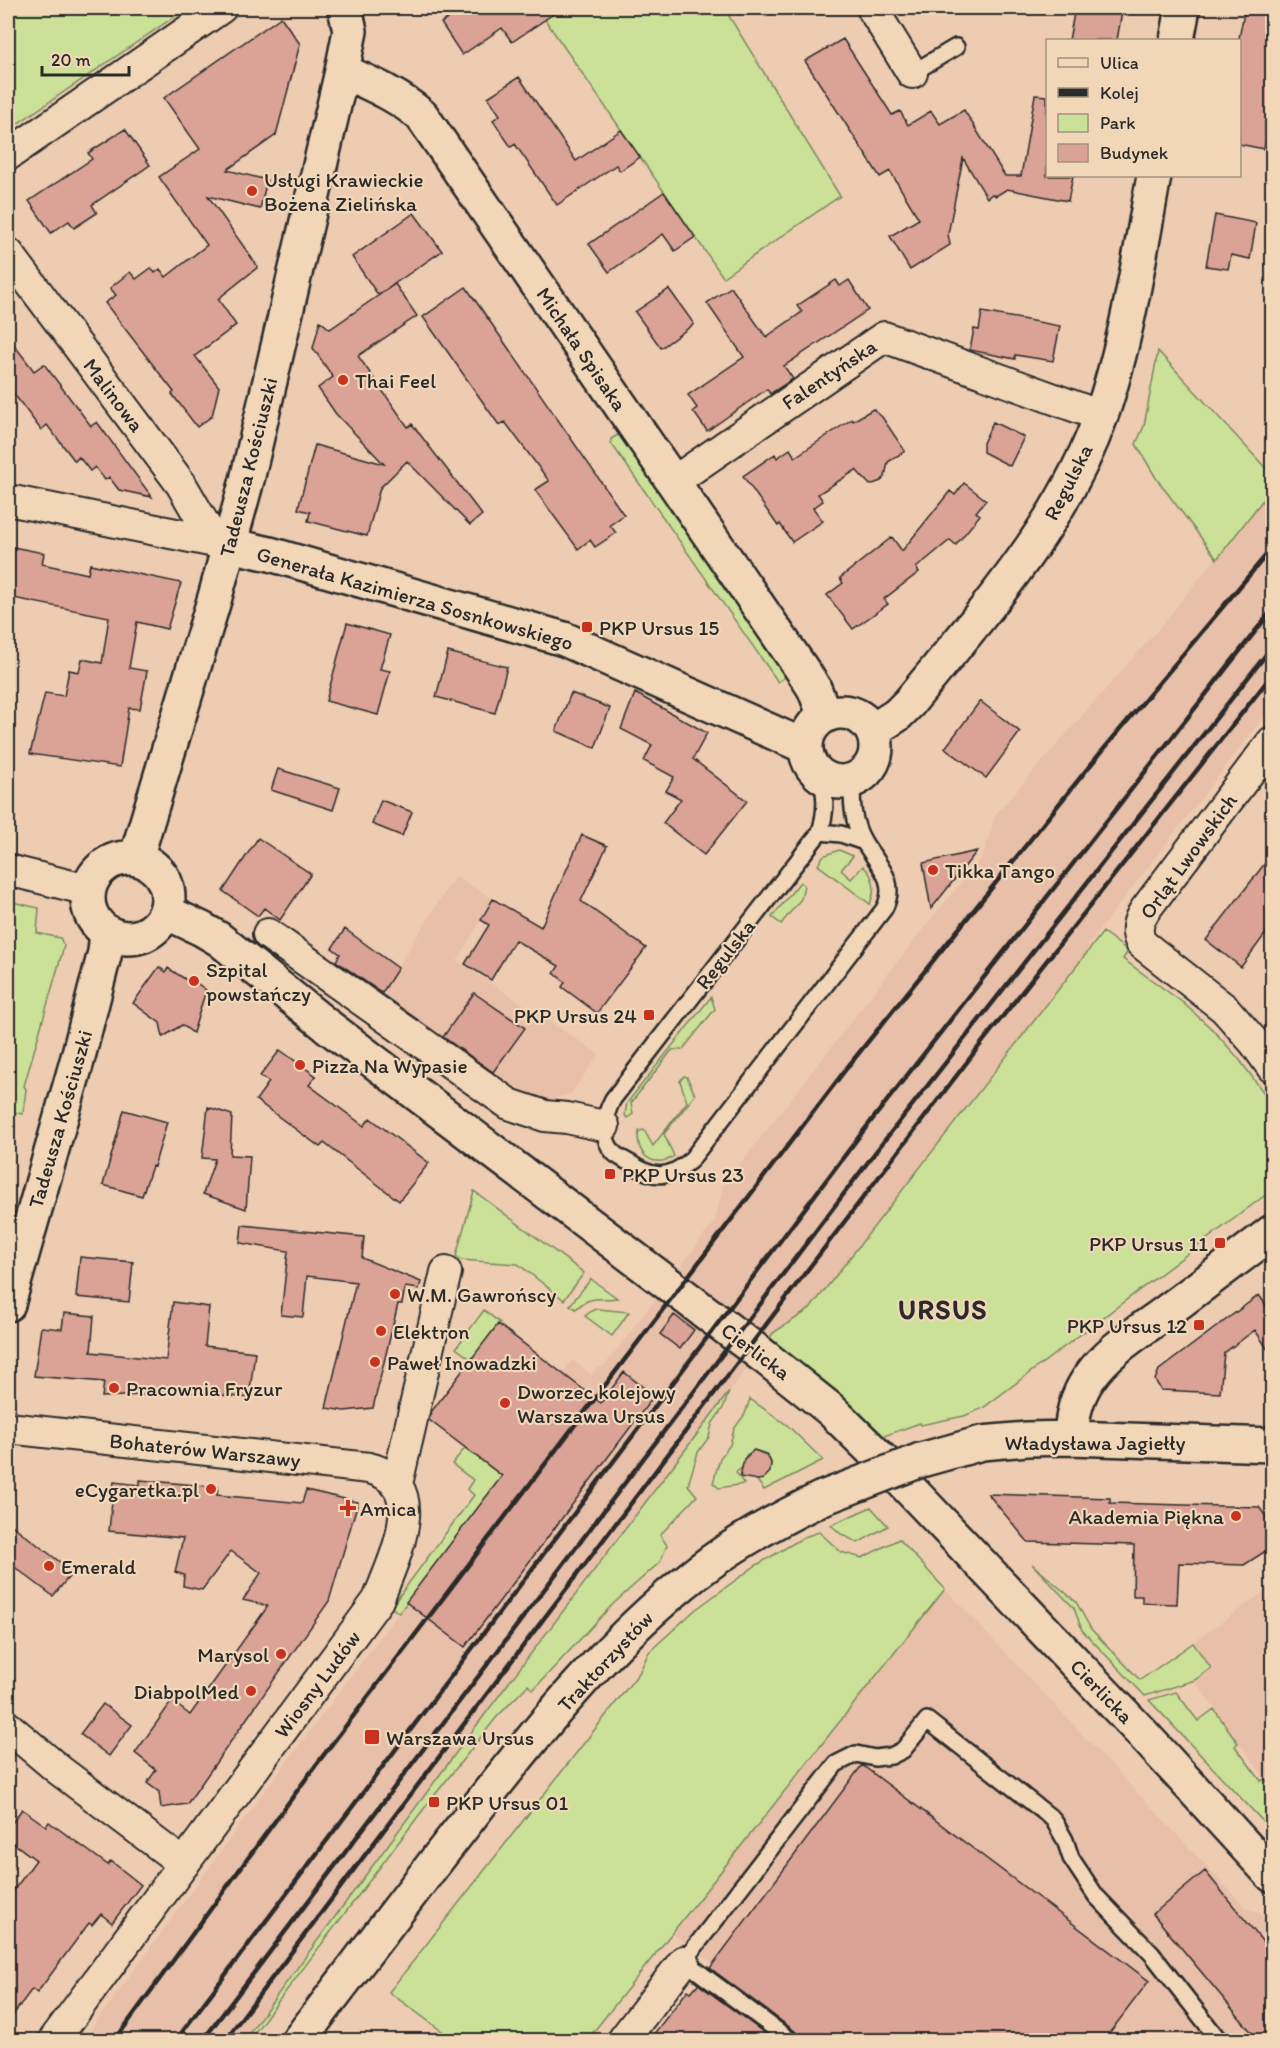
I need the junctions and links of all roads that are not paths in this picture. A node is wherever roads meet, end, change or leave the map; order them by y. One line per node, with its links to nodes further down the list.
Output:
1 (221, 8): 9 (street)
2 (872, 8): 8 (street)
3 (1183, 8): 5 (street)
4 (353, 12): 7 (street)
5 (1177, 39)
6 (956, 47): 8 (lane)
7 (342, 71): 13 (street, Michała Spisaka); 15 (street, Tadeusza Kościuszki)
8 (912, 73)
9 (8, 155)
10 (1154, 177): 12 (street, Regulska)
11 (8, 253): 15 (street, Malinowa)
12 (1101, 416): 13 (street, Falentyńska); 17 (street, Regulska)
13 (673, 482): 16 (street, Michała Spisaka)
14 (8, 500): 15 (street, Generała Kazimierza Sosnkowskiego)
15 (221, 543): 19 (street, Generała Kazimierza Sosnkowskiego); 24 (street, Tadeusza Kościuszki)
16 (825, 716): 17 (street); 19 (street)
17 (872, 732): 21 (street)
18 (1272, 742): 30 (street, Orląt Lwowskich)
19 (806, 747): 20 (street)
20 (821, 776): 21 (street); 22 (lane, Regulska)
21 (854, 779): 23 (lane)
22 (820, 832): 23 (lane); 31 (lane, Regulska)
23 (864, 842): 31 (lane)
24 (136, 858): 26 (street); 27 (street)
25 (8, 870): 26 (street)
26 (88, 890): 28 (street)
27 (166, 912): 28 (street); 42 (street, Cierlicka)
28 (107, 932): 34 (street, Tadeusza Kościuszki)
29 (268, 934): 31 (street)
30 (1272, 1067)
31 (604, 1126)
32 (1272, 1232): 36 (street)
33 (446, 1272): 39 (street, Wiosny Ludów)
34 (8, 1304)
35 (8, 1428): 39 (street, Bohaterów Warszawy)
36 (1071, 1438): 37 (street, Władysława Jagiełły); 38 (street, Władysława Jagiełły)
37 (1272, 1445)
38 (921, 1460): 45 (street, Traktorzystów, bridge)
39 (397, 1484): 41 (street, Wiosny Ludów)
40 (8, 1727): 41 (street)
41 (184, 1864): 44 (street, Wiosny Ludów)
42 (1272, 1875)
43 (684, 1961): 46 (street); 47 (lane); 48 (lane)
44 (54, 2040)
45 (299, 2040)
46 (623, 2040)
47 (790, 2040)
48 (1219, 2040)

